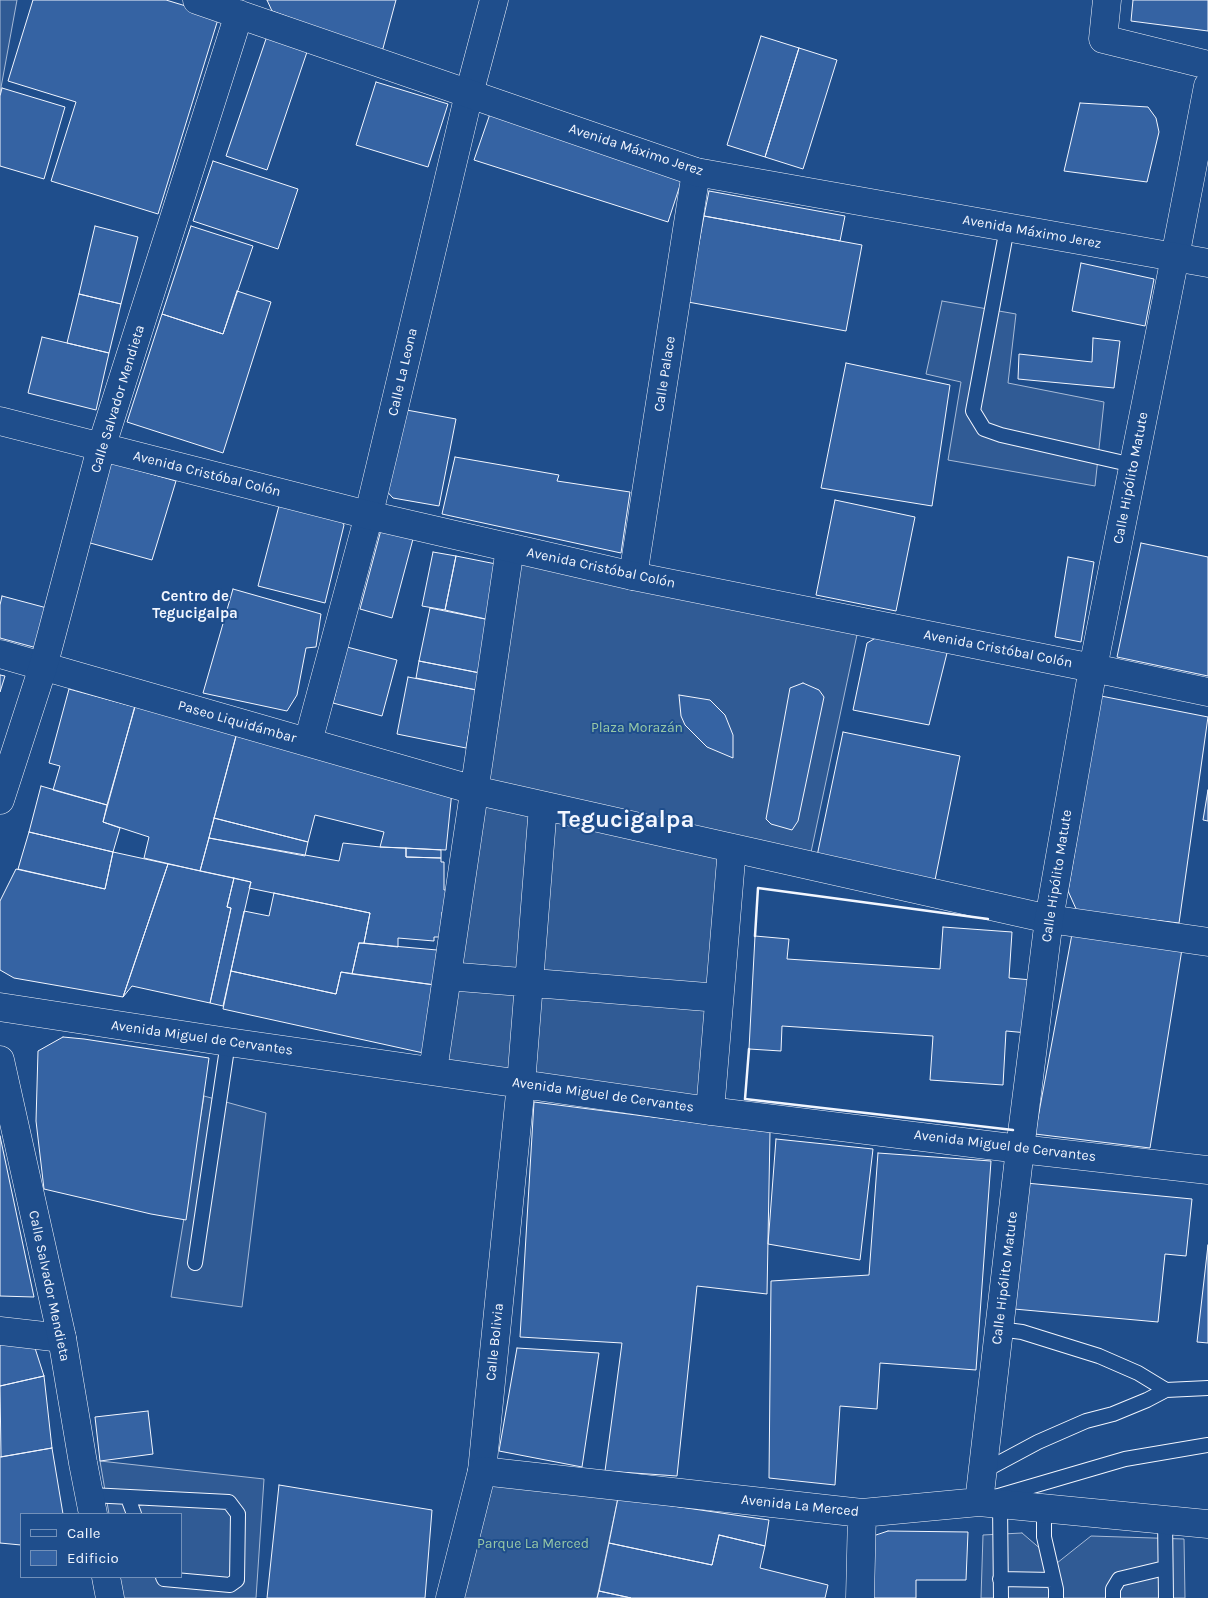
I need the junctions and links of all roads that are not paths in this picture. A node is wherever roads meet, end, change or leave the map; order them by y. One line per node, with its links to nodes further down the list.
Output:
1 (197, 0): 4 (street, Avenida Máximo Jerez)
2 (494, 0): 7 (street, Calle La Leona)
3 (1107, 0): 5 (street)
4 (241, 7): 7 (street, Avenida Máximo Jerez); 13 (street, Calle Salvador Mendieta)
5 (1208, 65)
6 (1208, 86): 10 (street, Calle Hipólito Matute)
7 (469, 94): 8 (street, Avenida Máximo Jerez); 15 (street, Calle La Leona)
8 (696, 172): 9 (street, Avenida Máximo Jerez); 17 (street, Calle Palace)
9 (1006, 228): 10 (street, Avenida Máximo Jerez); 14 (lane)
10 (1175, 257): 11 (street, Avenida Máximo Jerez); 14 (street, Calle Hipólito Matute)
11 (1208, 263)
12 (0, 421): 13 (street, Avenida Cristóbal Colón)
13 (101, 448): 15 (street, Avenida Cristóbal Colón); 19 (street, Calle Salvador Mendieta)
14 (1133, 465): 20 (street, Calle Hipólito Matute)
15 (368, 515): 16 (street, Avenida Cristóbal Colón); 22 (street, Calle La Leona)
16 (510, 548): 17 (street, Avenida Cristóbal Colón); 23 (street)
17 (633, 576): 20 (street, Avenida Cristóbal Colón)
18 (0, 654): 19 (street, Paseo Liquidámbar)
19 (43, 667): 22 (street, Paseo Liquidámbar); 24 (street, Calle Salvador Mendieta)
20 (1093, 668): 21 (street, Avenida Cristóbal Colón); 27 (street, Calle Hipólito Matute)
21 (1208, 692)
22 (308, 742): 23 (street, Paseo Liquidámbar)
23 (474, 790): 25 (street, Paseo Liquidámbar); 29 (street)
24 (0, 800)
25 (544, 806): 26 (street, Paseo Liquidámbar); 30 (street, Calle Bolivia)
26 (732, 848): 27 (street, Paseo Liquidámbar); 31 (street)
27 (1049, 919): 28 (street, Paseo Liquidámbar); 38 (street, Calle Hipólito Matute)
28 (1208, 942)
29 (447, 976): 30 (street); 35 (street)
30 (529, 983): 31 (street); 36 (street, Calle Bolivia)
31 (719, 998): 37 (street)
32 (0, 1007): 33 (street, Avenida Miguel de Cervantes)
33 (228, 1042): 35 (street, Avenida Miguel de Cervantes); 40 (lane)
34 (0, 1060): 43 (street, Calle Salvador Mendieta)
35 (433, 1071): 36 (street, Avenida Miguel de Cervantes)
36 (521, 1084): 37 (street, Avenida Miguel de Cervantes); 47 (street, Calle Bolivia)
37 (710, 1111): 38 (street, Avenida Miguel de Cervantes)
38 (1020, 1149): 39 (street, Avenida Miguel de Cervantes); 41 (street, Calle Hipólito Matute)
39 (1208, 1170)
40 (195, 1263)
41 (999, 1329): 45 (lane); 48 (street, Calle Hipólito Matute)
42 (0, 1331): 43 (street)
43 (62, 1338): 51 (street, Calle Salvador Mendieta)
44 (1208, 1388): 45 (lane)
45 (1166, 1390): 48 (lane)
46 (1208, 1446): 50 (lane)
47 (482, 1471): 54 (street, Avenida La Merced); 63 (street, Calle Bolivia)
48 (982, 1472): 50 (street, Calle Hipólito Matute)
49 (128, 1498): 51 (lane); 53 (lane); 59 (lane)
50 (990, 1503): 52 (street, Avenida La Merced); 54 (street, Avenida La Merced); 60 (lane)
51 (92, 1505)
52 (1044, 1508): 55 (street, Avenida La Merced); 61 (lane)
53 (134, 1513)
54 (862, 1513): 64 (street)
55 (1164, 1519): 56 (street, Avenida La Merced); 57 (lane)
56 (1208, 1524)
57 (1165, 1568): 67 (lane); 68 (lane)
58 (106, 1578): 62 (street)
59 (164, 1578)
60 (1000, 1579): 61 (lane); 65 (lane)
61 (1053, 1580): 66 (lane)
62 (110, 1598)
63 (450, 1598)
64 (860, 1598)
65 (1001, 1598)
66 (1056, 1598)
67 (1113, 1598)
68 (1166, 1598)

